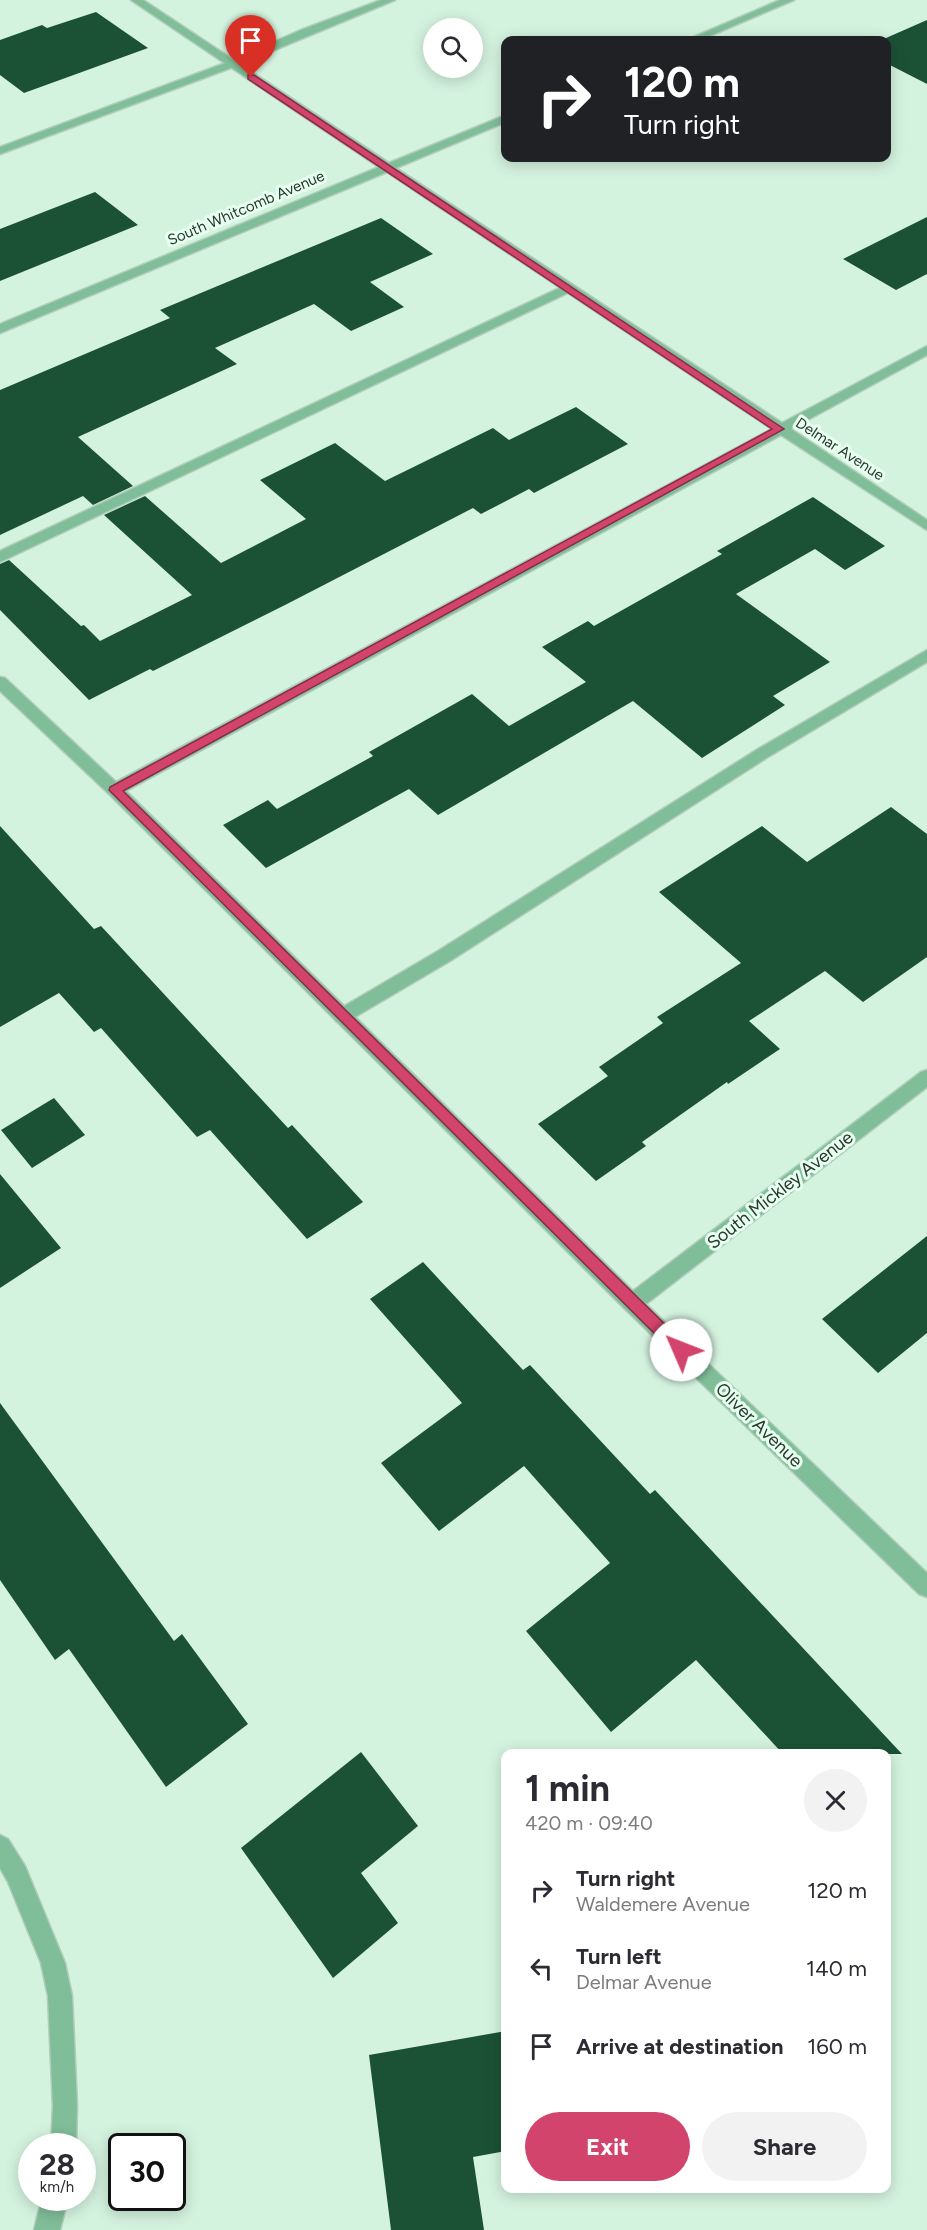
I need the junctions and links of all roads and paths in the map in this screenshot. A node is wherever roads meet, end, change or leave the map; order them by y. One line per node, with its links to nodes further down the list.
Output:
1 (136, 0): 5 (street, Delmar Avenue)
2 (390, 0): 5 (street)
3 (789, 0): 4 (street)
4 (702, 36)
5 (232, 64): 7 (street); 8 (street, Delmar Avenue)
6 (501, 120): 8 (street, South Whitcomb Avenue)
7 (0, 152)
8 (388, 167): 9 (street, Delmar Avenue); 10 (street, South Whitcomb Avenue)
9 (568, 288): 12 (street, Delmar Avenue); 14 (street)
10 (0, 329)
11 (927, 350): 12 (street)
12 (779, 429): 13 (street, Delmar Avenue); 17 (street)
13 (927, 526)
14 (0, 557)
15 (927, 655): 18 (street)
16 (0, 682): 17 (street, Oliver Avenue)
17 (115, 790): 18 (street, Oliver Avenue)
18 (342, 1016): 20 (street, Oliver Avenue)
19 (927, 1077): 20 (street, South Mickley Avenue)
20 (632, 1303): 21 (street, Oliver Avenue)
21 (927, 1587)
22 (0, 1846): 23 (street)
23 (64, 2133)
24 (52, 2211): 25 (street)
25 (47, 2230)

